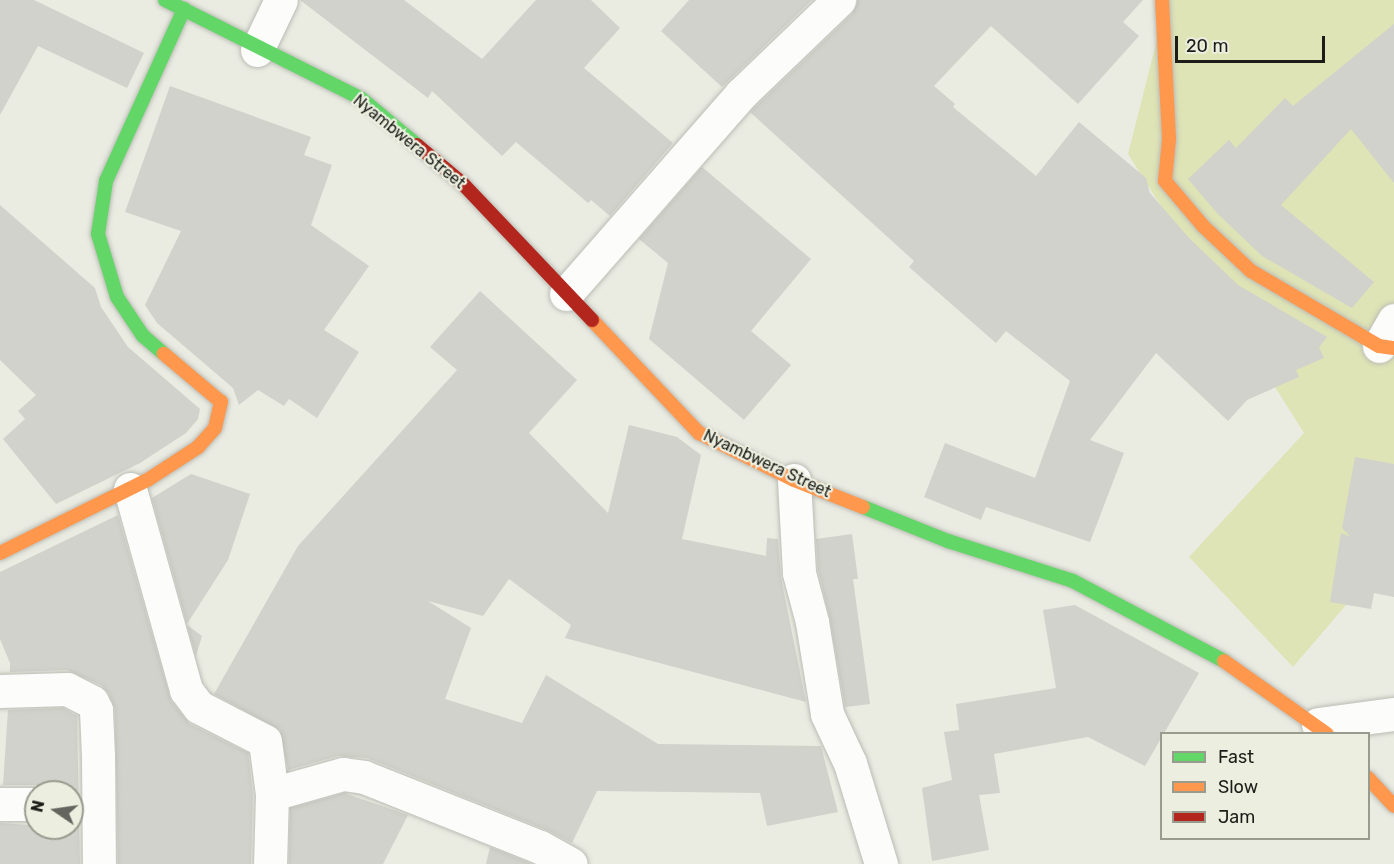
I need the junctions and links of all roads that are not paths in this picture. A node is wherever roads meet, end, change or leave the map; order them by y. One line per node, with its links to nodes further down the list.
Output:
1 (165, 0): 5 (street, Nyambwera Street)
2 (281, 0): 6 (street)
3 (839, 0): 7 (street)
4 (1162, 0): 8 (street)
5 (184, 9): 6 (street, Nyambwera Street); 10 (street)
6 (257, 50): 7 (street, Nyambwera Street)
7 (566, 294): 9 (street, Nyambwera Street)
8 (1389, 338)
9 (794, 480): 14 (street, Nyambwera Street); 24 (street)
10 (130, 489): 11 (street); 16 (street)
11 (0, 553)
12 (0, 691): 19 (street)
13 (1394, 714): 14 (street)
14 (1323, 729)
15 (1370, 780): 20 (street)
16 (272, 794): 22 (street); 23 (street)
17 (0, 804): 18 (street)
18 (24, 804)
19 (86, 806): 21 (street)
20 (1394, 806)
21 (99, 864)
22 (270, 864)
23 (571, 864)
24 (881, 864)

